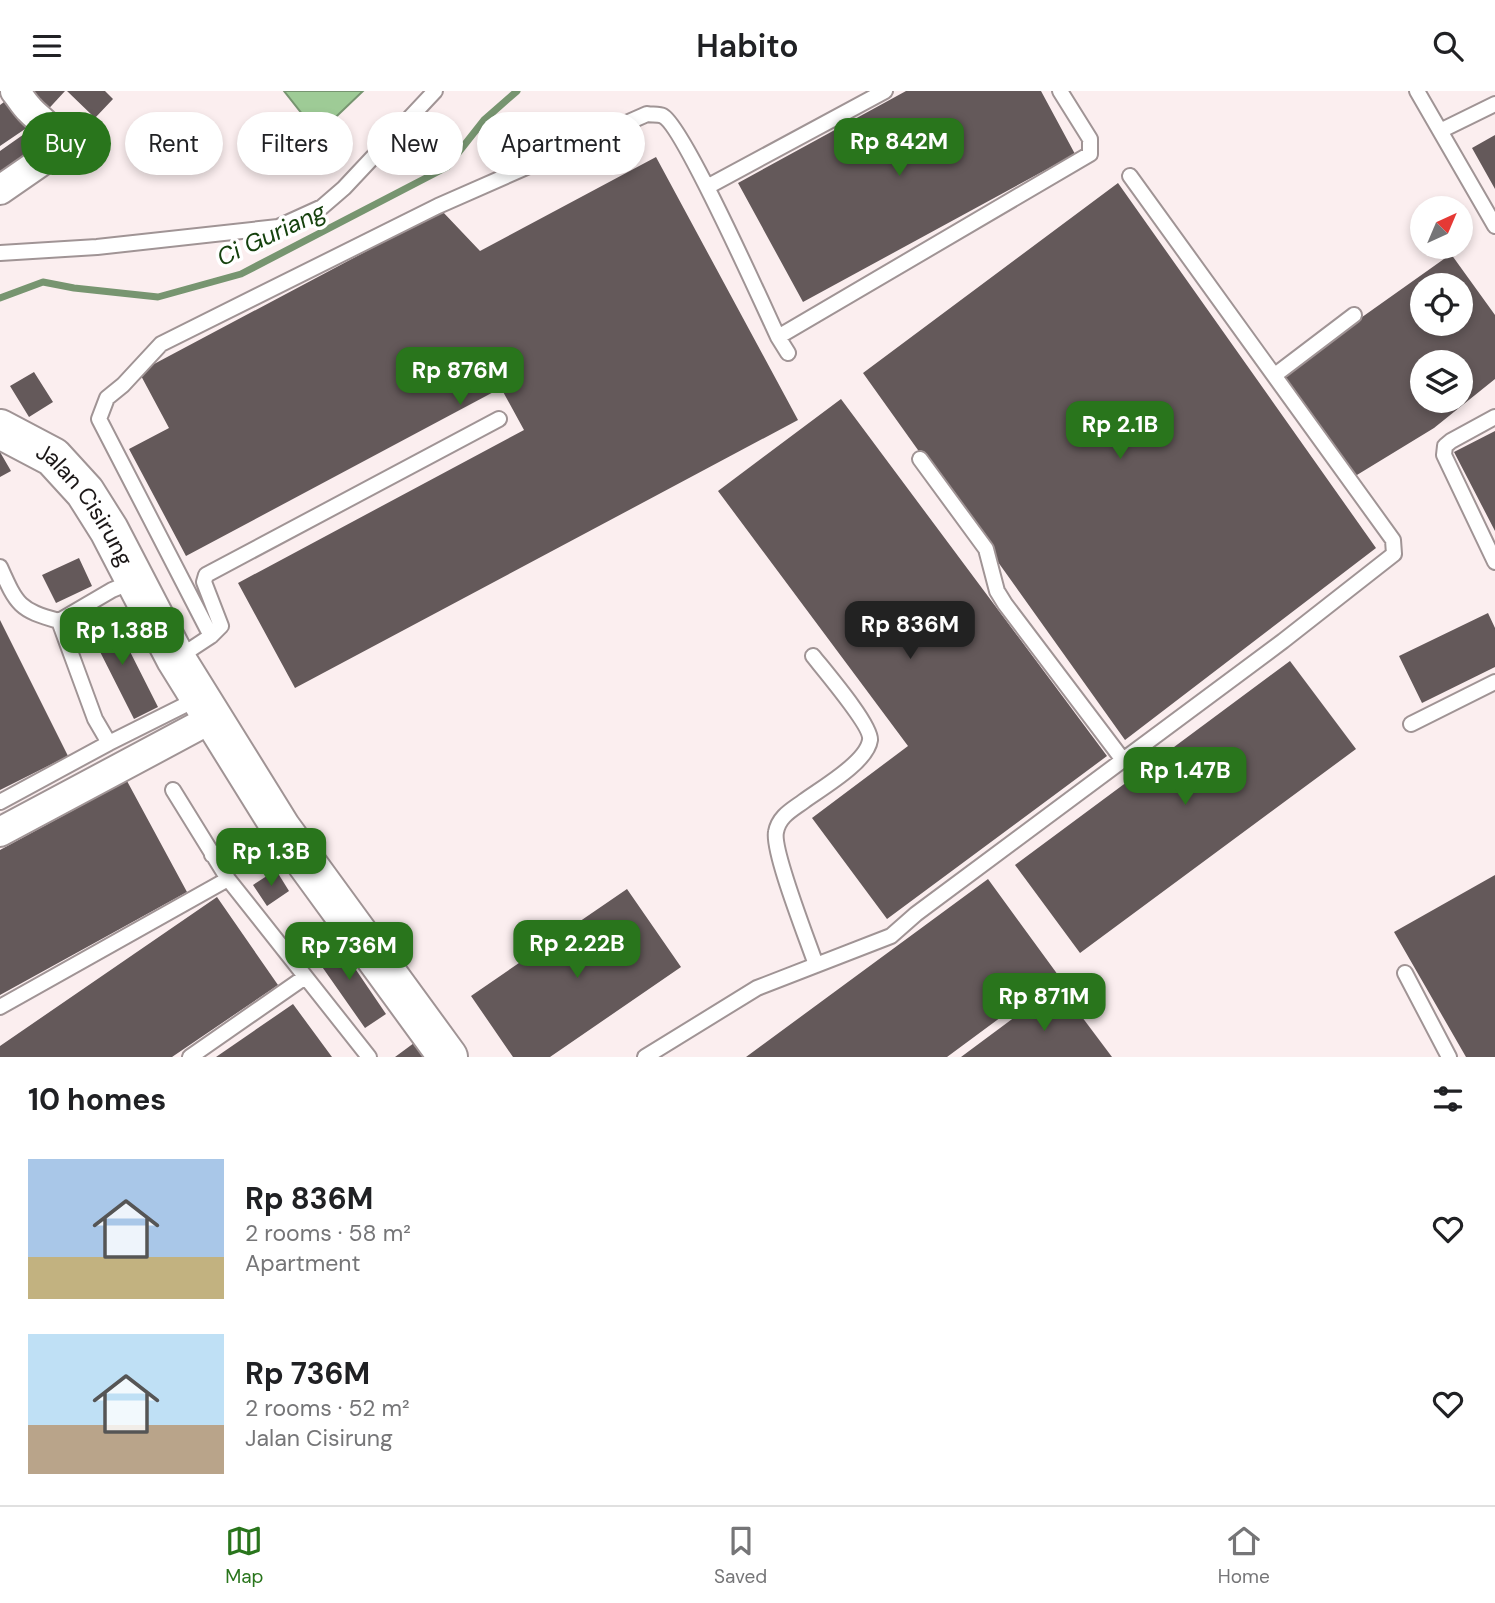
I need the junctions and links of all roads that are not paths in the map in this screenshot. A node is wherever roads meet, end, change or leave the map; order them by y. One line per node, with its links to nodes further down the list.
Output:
1 (16, 91): 10 (street)
2 (435, 91): 12 (lane)
3 (885, 91): 9 (lane)
4 (1059, 91): 14 (lane)
5 (1417, 91): 7 (lane)
6 (1495, 104): 7 (lane)
7 (1440, 131): 11 (lane)
8 (1130, 176): 16 (lane)
9 (707, 187): 14 (lane); 25 (lane)
10 (0, 190)
11 (1495, 226)
12 (0, 253)
13 (1354, 315): 16 (lane)
14 (778, 337): 15 (lane)
15 (788, 353)
16 (1275, 375): 32 (lane)
17 (1495, 417): 21 (lane)
18 (499, 419): 25 (lane)
19 (0, 429): 23 (main road, Jalan Cisirung)
20 (920, 459): 32 (lane)
21 (1495, 562)
22 (0, 568): 24 (lane)
23 (135, 580): 24 (lane); 27 (main road, Jalan Cisirung)
24 (59, 621): 31 (lane)
25 (211, 636): 27 (lane)
26 (813, 656): 39 (lane)
27 (176, 659): 29 (main road, Jalan Cisirung)
28 (1495, 682): 30 (lane)
29 (206, 708): 31 (lane); 35 (main road, Jalan Cisirung); 36 (street)
30 (1411, 724)
31 (109, 743): 34 (lane)
32 (1123, 760): 39 (lane)
33 (173, 790): 37 (lane)
34 (0, 802)
35 (281, 828): 37 (lane); 45 (main road, Jalan Cisirung)
36 (0, 832)
37 (212, 855): 38 (lane)
38 (228, 879): 41 (lane); 42 (lane)
39 (816, 965): 46 (lane)
40 (1405, 973): 47 (lane)
41 (305, 977): 43 (lane); 44 (lane)
42 (0, 1007)
43 (190, 1057)
44 (369, 1057)
45 (448, 1057)
46 (645, 1057)
47 (1449, 1057)

